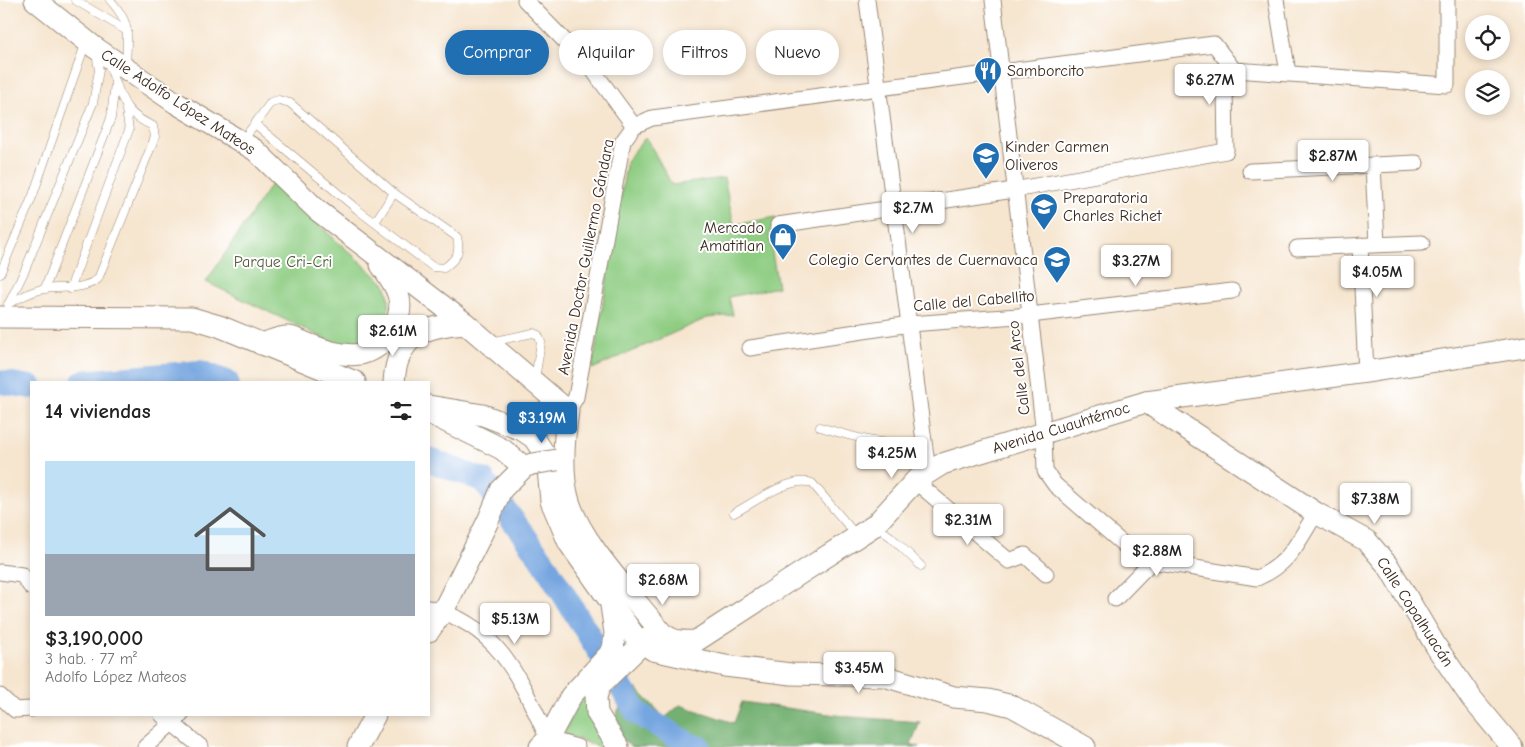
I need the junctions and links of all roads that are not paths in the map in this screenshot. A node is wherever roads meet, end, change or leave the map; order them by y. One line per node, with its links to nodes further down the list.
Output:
1 (35, 0): 10 (main road, Calle Adolfo López Mateos)
2 (75, 0): 9 (lane)
3 (110, 0): 9 (lane)
4 (525, 0): 17 (street, Avenida Doctor Guillermo Gándara)
5 (867, 0): 15 (street)
6 (993, 0): 13 (street, Calle del Arco)
7 (1276, 0): 14 (street)
8 (1447, 0): 14 (street)
9 (127, 32): 12 (lane)
10 (91, 44): 12 (main road, Calle Adolfo López Mateos); 32 (lane); 36 (lane)
11 (1234, 70): 13 (street); 14 (street); 22 (street)
12 (121, 73): 16 (lane); 18 (main road, Calle Adolfo López Mateos); 33 (lane)
13 (1000, 73): 15 (street); 22 (street, Calle del Arco)
14 (1288, 73)
15 (879, 88): 17 (street); 24 (street)
16 (126, 110): 34 (lane); 34 (lane)
17 (634, 126): 52 (street, Avenida Doctor Guillermo Gándara)
18 (248, 132): 23 (lane); 25 (lane); 31 (main road, Calle Adolfo López Mateos)
19 (1416, 163): 20 (street)
20 (1373, 165): 21 (street); 28 (street)
21 (1250, 171)
22 (1014, 190): 24 (street); 37 (street, Calle del Arco)
23 (394, 193): 25 (lane); 25 (lane)
24 (894, 208): 26 (street); 39 (street)
25 (375, 222)
26 (778, 225)
27 (1422, 242): 28 (street)
28 (1377, 244): 29 (street)
29 (1360, 245): 30 (street); 45 (street)
30 (1296, 248)
31 (369, 249): 38 (main road, Calle Adolfo López Mateos); 44 (main road)
32 (0, 274)
33 (45, 288): 34 (lane); 36 (lane)
34 (70, 289)
35 (1232, 291): 37 (street, Calle del Cabellito)
36 (6, 312): 41 (main road)
37 (1030, 315): 39 (street, Calle del Cabellito); 55 (street, Calle del Arco)
38 (465, 323): 40 (main road, Calle Adolfo López Mateos); 48 (main road)
39 (910, 324): 43 (street, Calle del Cabellito); 56 (street)
40 (489, 342): 49 (main road, Calle Adolfo López Mateos); 49 (lane)
41 (261, 344): 44 (main road); 46 (main road)
42 (1525, 347): 45 (main road, Avenida Cuauhtémoc)
43 (750, 348)
44 (348, 357): 47 (main road)
45 (1366, 372): 50 (main road, Avenida Cuauhtémoc)
46 (353, 381)
47 (363, 381)
48 (394, 381)
49 (534, 381): 52 (main road, Calle Adolfo López Mateos)
50 (1146, 402): 55 (main road, Avenida Cuauhtémoc); 61 (main road, Calle Copalhuacán)
51 (430, 406): 69 (main road)
52 (568, 411): 57 (main road)
53 (430, 413): 58 (main road)
54 (820, 427): 56 (lane)
55 (1044, 433): 59 (main road, Avenida Cuauhtémoc); 64 (street, Calle del Arco)
56 (924, 442): 59 (street)
57 (561, 460): 58 (main road, bridge); 73 (main road)
58 (525, 468): 71 (main road)
59 (921, 477): 62 (main road, Avenida Cuauhtémoc); 67 (street)
60 (734, 513): 63 (lane)
61 (1316, 513): 64 (street, Calle del Arco); 87 (main road, Calle Copalhuacán)
62 (875, 525): 63 (main road, Avenida Cuauhtémoc); 65 (lane)
63 (857, 537): 73 (main road, Avenida Cuauhtémoc)
64 (1152, 561): 70 (street)
65 (921, 566)
66 (0, 572): 68 (street)
67 (1046, 574)
68 (28, 577)
69 (610, 599): 74 (main road); 75 (main road)
70 (1114, 599)
71 (436, 610): 72 (main road); 80 (street)
72 (430, 628)
73 (658, 629): 74 (main road)
74 (637, 647): 75 (main road); 86 (main road)
75 (595, 679): 80 (main road); 85 (main road)
76 (0, 696): 77 (street)
77 (30, 709)
78 (374, 716): 83 (main road)
79 (171, 718): 81 (street); 82 (street)
80 (544, 743): 84 (street)
81 (145, 747)
82 (201, 747)
83 (358, 747)
84 (577, 747)
85 (618, 747)
86 (1085, 747)
87 (1512, 747)

